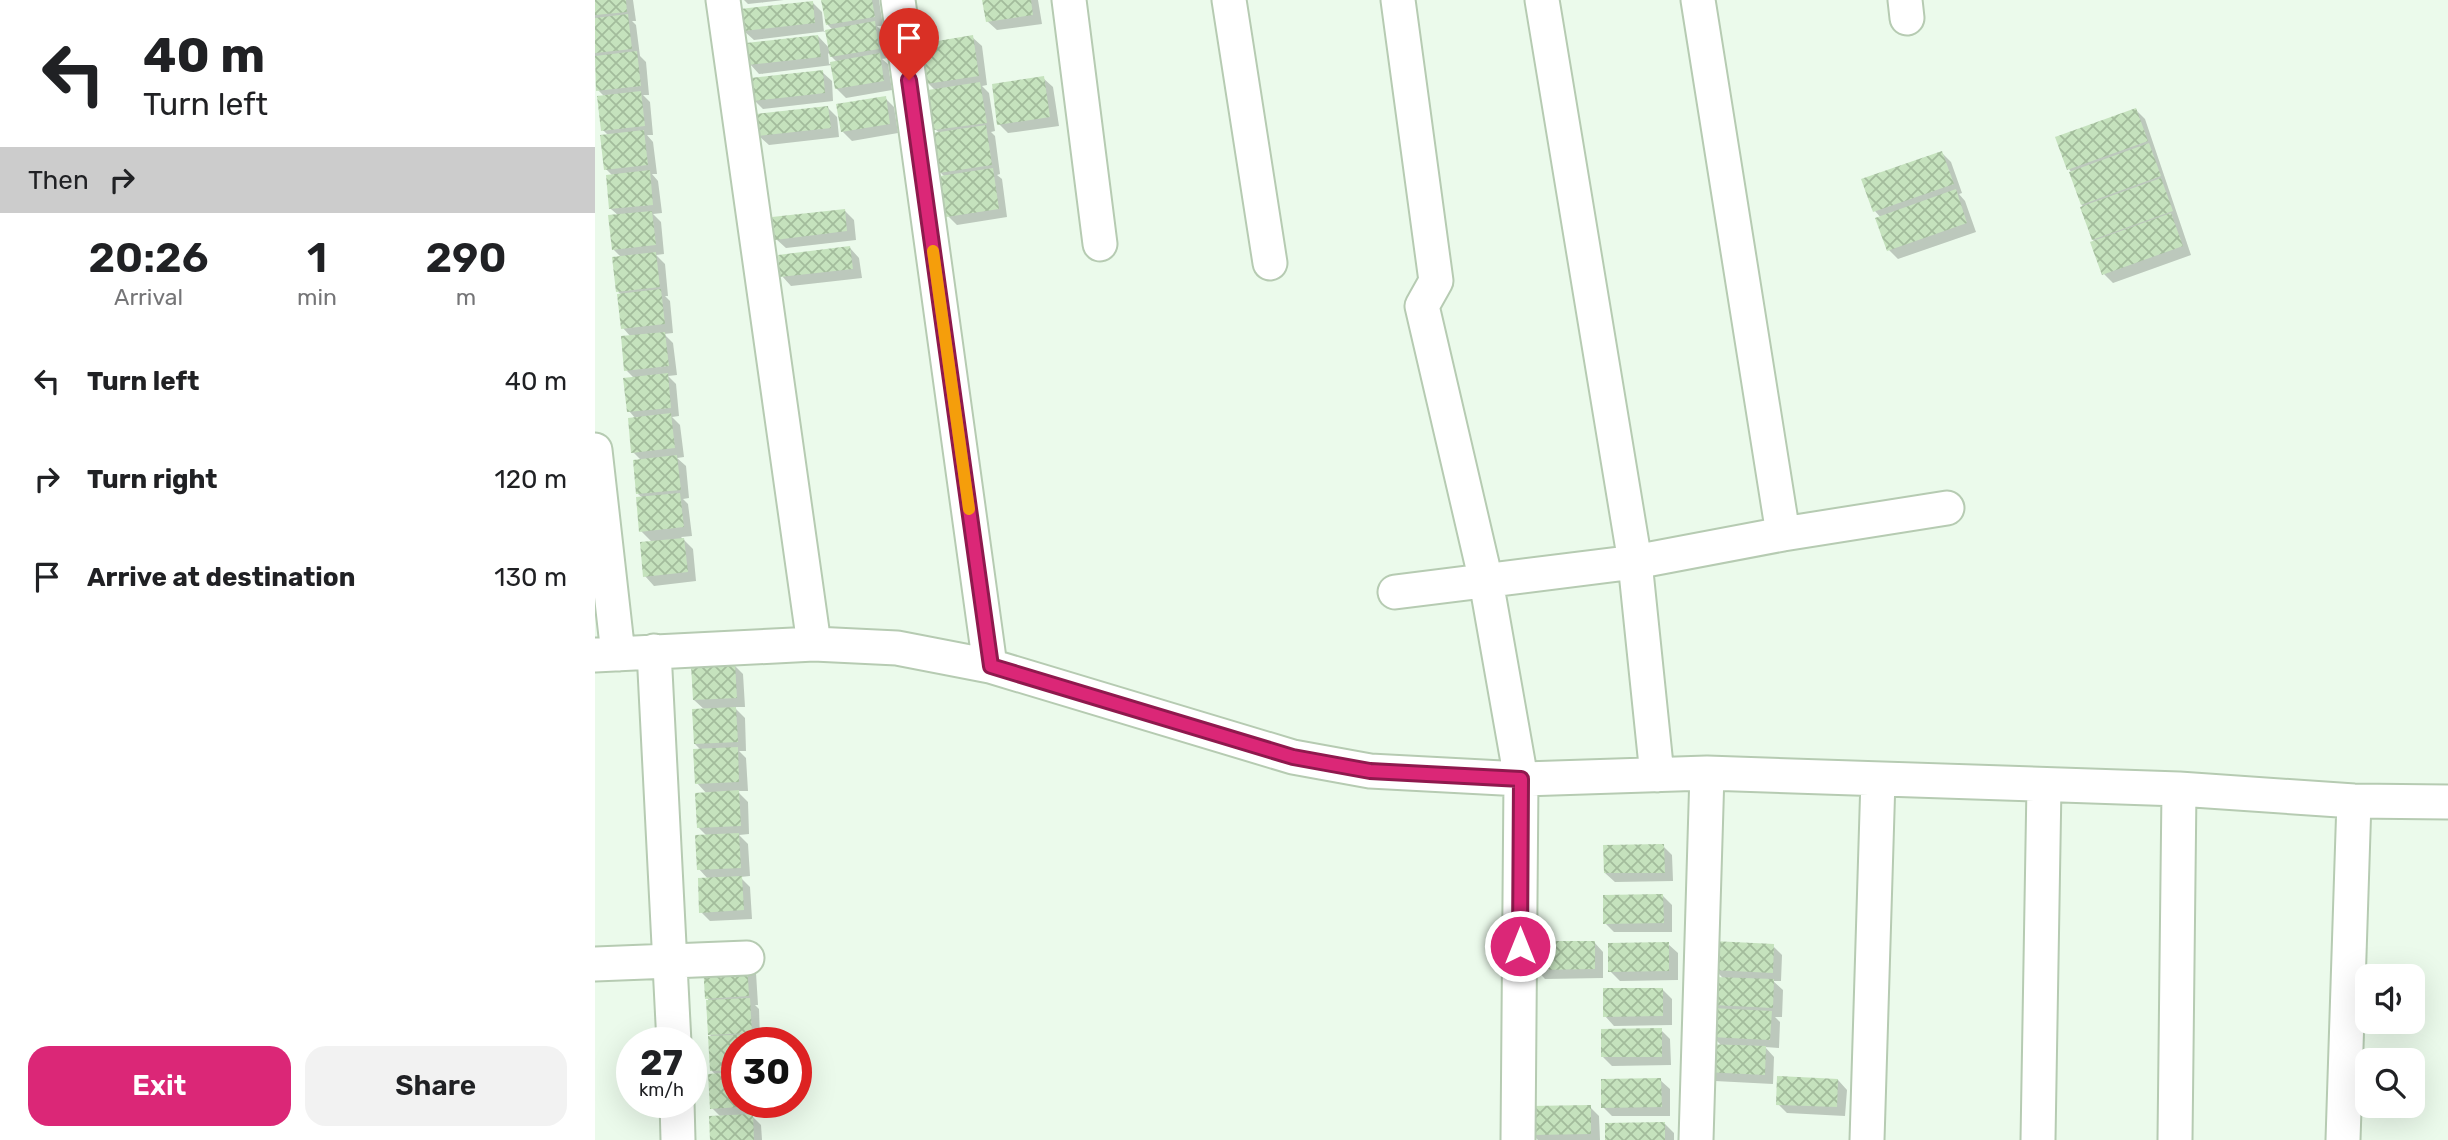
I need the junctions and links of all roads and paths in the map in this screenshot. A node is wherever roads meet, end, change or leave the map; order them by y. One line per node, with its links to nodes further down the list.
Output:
1 (723, 0): 16 (street)
2 (898, 0): 19 (street)
3 (1069, 0): 8 (street)
4 (1229, 0): 9 (street)
5 (1398, 0): 14 (street)
6 (1542, 0): 13 (street)
7 (1698, 0): 12 (street)
8 (1100, 244)
9 (1270, 263)
10 (595, 450): 18 (street)
11 (1947, 508): 12 (street)
12 (1783, 534): 13 (street)
13 (1635, 562): 14 (street); 21 (street)
14 (1486, 581): 15 (street); 22 (street)
15 (1395, 592)
16 (814, 644): 17 (street); 19 (street)
17 (654, 651): 18 (street); 29 (street)
18 (606, 654)
19 (991, 666): 22 (street)
20 (1707, 773): 21 (street); 23 (street); 35 (street)
21 (1657, 775): 22 (street)
22 (1521, 779): 34 (street)
23 (1878, 779): 24 (street); 36 (street)
24 (2044, 785): 25 (street); 37 (street)
25 (2179, 789): 26 (street); 38 (street)
26 (2354, 801): 27 (street); 39 (street)
27 (2448, 802)
28 (747, 958): 29 (street)
29 (671, 962): 30 (street); 31 (street)
30 (595, 964)
31 (673, 1027)
32 (677, 1118): 33 (street)
33 (678, 1140)
34 (1518, 1140)
35 (1696, 1140)
36 (1867, 1140)
37 (2038, 1140)
38 (2175, 1140)
39 (2343, 1140)

